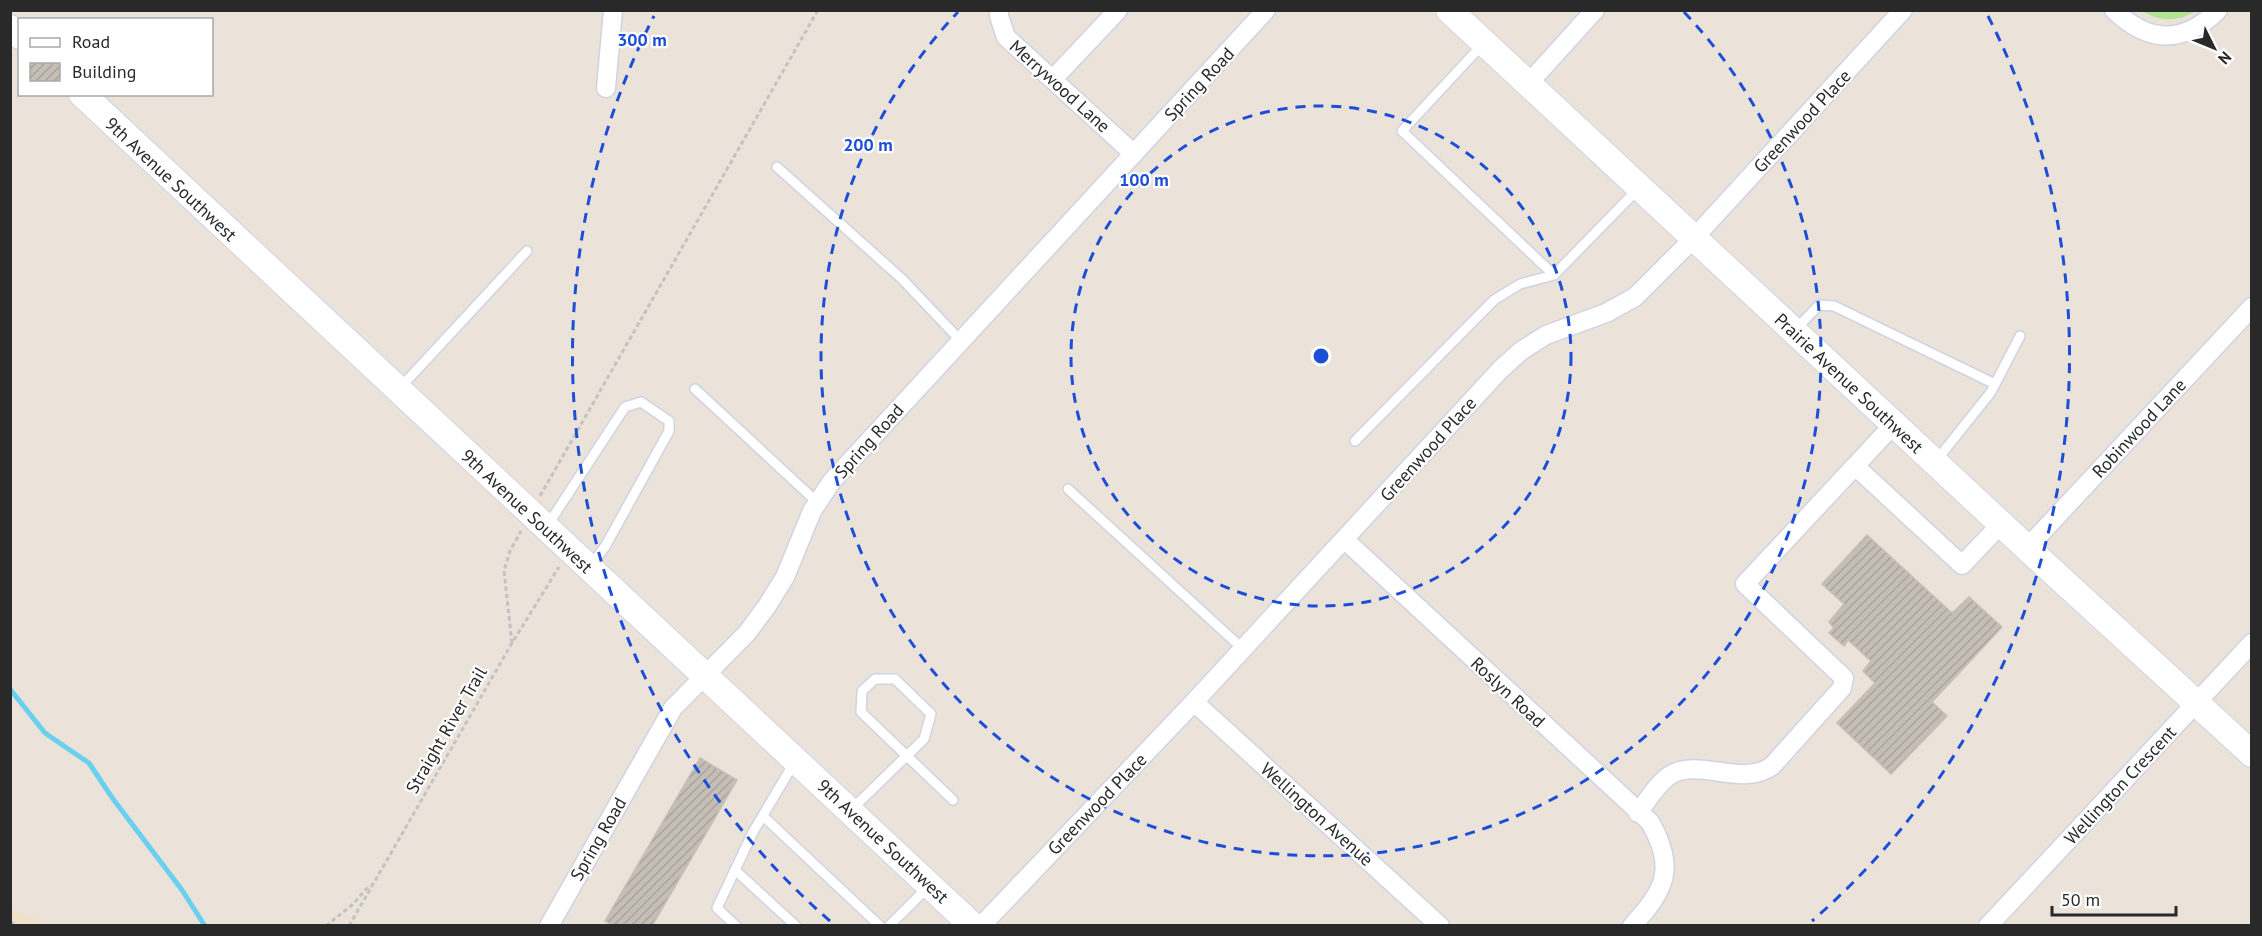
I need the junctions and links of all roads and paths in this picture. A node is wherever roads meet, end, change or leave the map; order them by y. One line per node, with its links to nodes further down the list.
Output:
1 (613, 10): 14 (street)
2 (818, 10): 35 (path)
3 (999, 10): 12 (street, Merrywood Lane)
4 (1118, 10): 12 (street)
5 (1266, 10): 16 (street, Spring Road)
6 (1449, 10): 11 (street, Prairie Avenue Southwest)
7 (1595, 10): 13 (street)
8 (1903, 10): 19 (street, Greenwood Place)
9 (2114, 10): 10 (street)
10 (2218, 10)
11 (1484, 43): 13 (street, Prairie Avenue Southwest); 21 (lane)
12 (1053, 79): 16 (street, Merrywood Lane)
13 (1529, 83): 18 (street, Prairie Avenue Southwest)
14 (606, 88)
15 (84, 96): 28 (street, 9th Avenue Southwest)
16 (1134, 154): 25 (street, Spring Road)
17 (777, 167): 25 (lane)
18 (1640, 187): 19 (street, Prairie Avenue Southwest); 21 (lane)
19 (1694, 238): 23 (street, Prairie Avenue Southwest); 37 (street, Greenwood Place)
20 (528, 251): 28 (lane)
21 (1554, 275): 30 (lane)
22 (2252, 307): 38 (street, Robinwood Lane)
23 (1793, 331): 26 (lane); 29 (street, Prairie Avenue Southwest)
24 (2020, 336): 26 (lane)
25 (961, 341): 34 (street, Spring Road)
26 (1995, 384): 31 (lane)
27 (695, 389): 34 (lane)
28 (397, 390): 35 (street, 9th Avenue Southwest)
29 (1894, 424): 31 (street, Prairie Avenue Southwest); 32 (street)
30 (1356, 441)
31 (1935, 463): 36 (street, Prairie Avenue Southwest)
32 (1855, 466): 36 (street); 52 (street)
33 (1068, 489): 43 (lane)
34 (818, 503): 44 (street, Spring Road)
35 (538, 521): 39 (street, 9th Avenue Southwest); 40 (lane); 41 (path)
36 (2001, 524): 38 (street, Prairie Avenue Southwest)
37 (1345, 540): 43 (street, Greenwood Place); 52 (street, Roslyn Road)
38 (2027, 548): 46 (street, Prairie Avenue Southwest)
39 (569, 550): 40 (street, 9th Avenue Southwest); 41 (path, Straight River Trail)
40 (589, 568): 44 (street, 9th Avenue Southwest)
41 (512, 643): 55 (path, Straight River Trail)
42 (2252, 643): 46 (street, Wellington Crescent)
43 (1243, 649): 45 (street, Greenwood Place)
44 (704, 674): 49 (street, 9th Avenue Southwest); 61 (street, Spring Road)
45 (1194, 702): 67 (street, Greenwood Place); 68 (street, Wellington Avenue)
46 (2197, 703): 47 (street, Prairie Avenue Southwest); 70 (street, Wellington Crescent)
47 (2252, 754)
48 (906, 757): 48 (lane); 50 (lane); 51 (lane)
49 (796, 760): 51 (street, 9th Avenue Southwest); 53 (lane)
50 (953, 800)
51 (850, 810): 56 (street, 9th Avenue Southwest)
52 (1638, 813): 69 (street, Roslyn Road)
53 (763, 816): 54 (lane); 64 (lane)
54 (735, 870): 62 (lane); 63 (lane)
55 (375, 881): 59 (path); 60 (path, Straight River Trail)
56 (930, 885): 65 (lane); 66 (street, 9th Avenue Southwest)
57 (10, 922): 58 (path)
58 (20, 926)
59 (326, 926)
60 (349, 926)
61 (549, 926)
62 (736, 926)
63 (796, 926)
64 (880, 926)
65 (889, 926)
66 (973, 926)
67 (981, 926)
68 (1440, 926)
69 (1632, 926)
70 (1988, 926)

